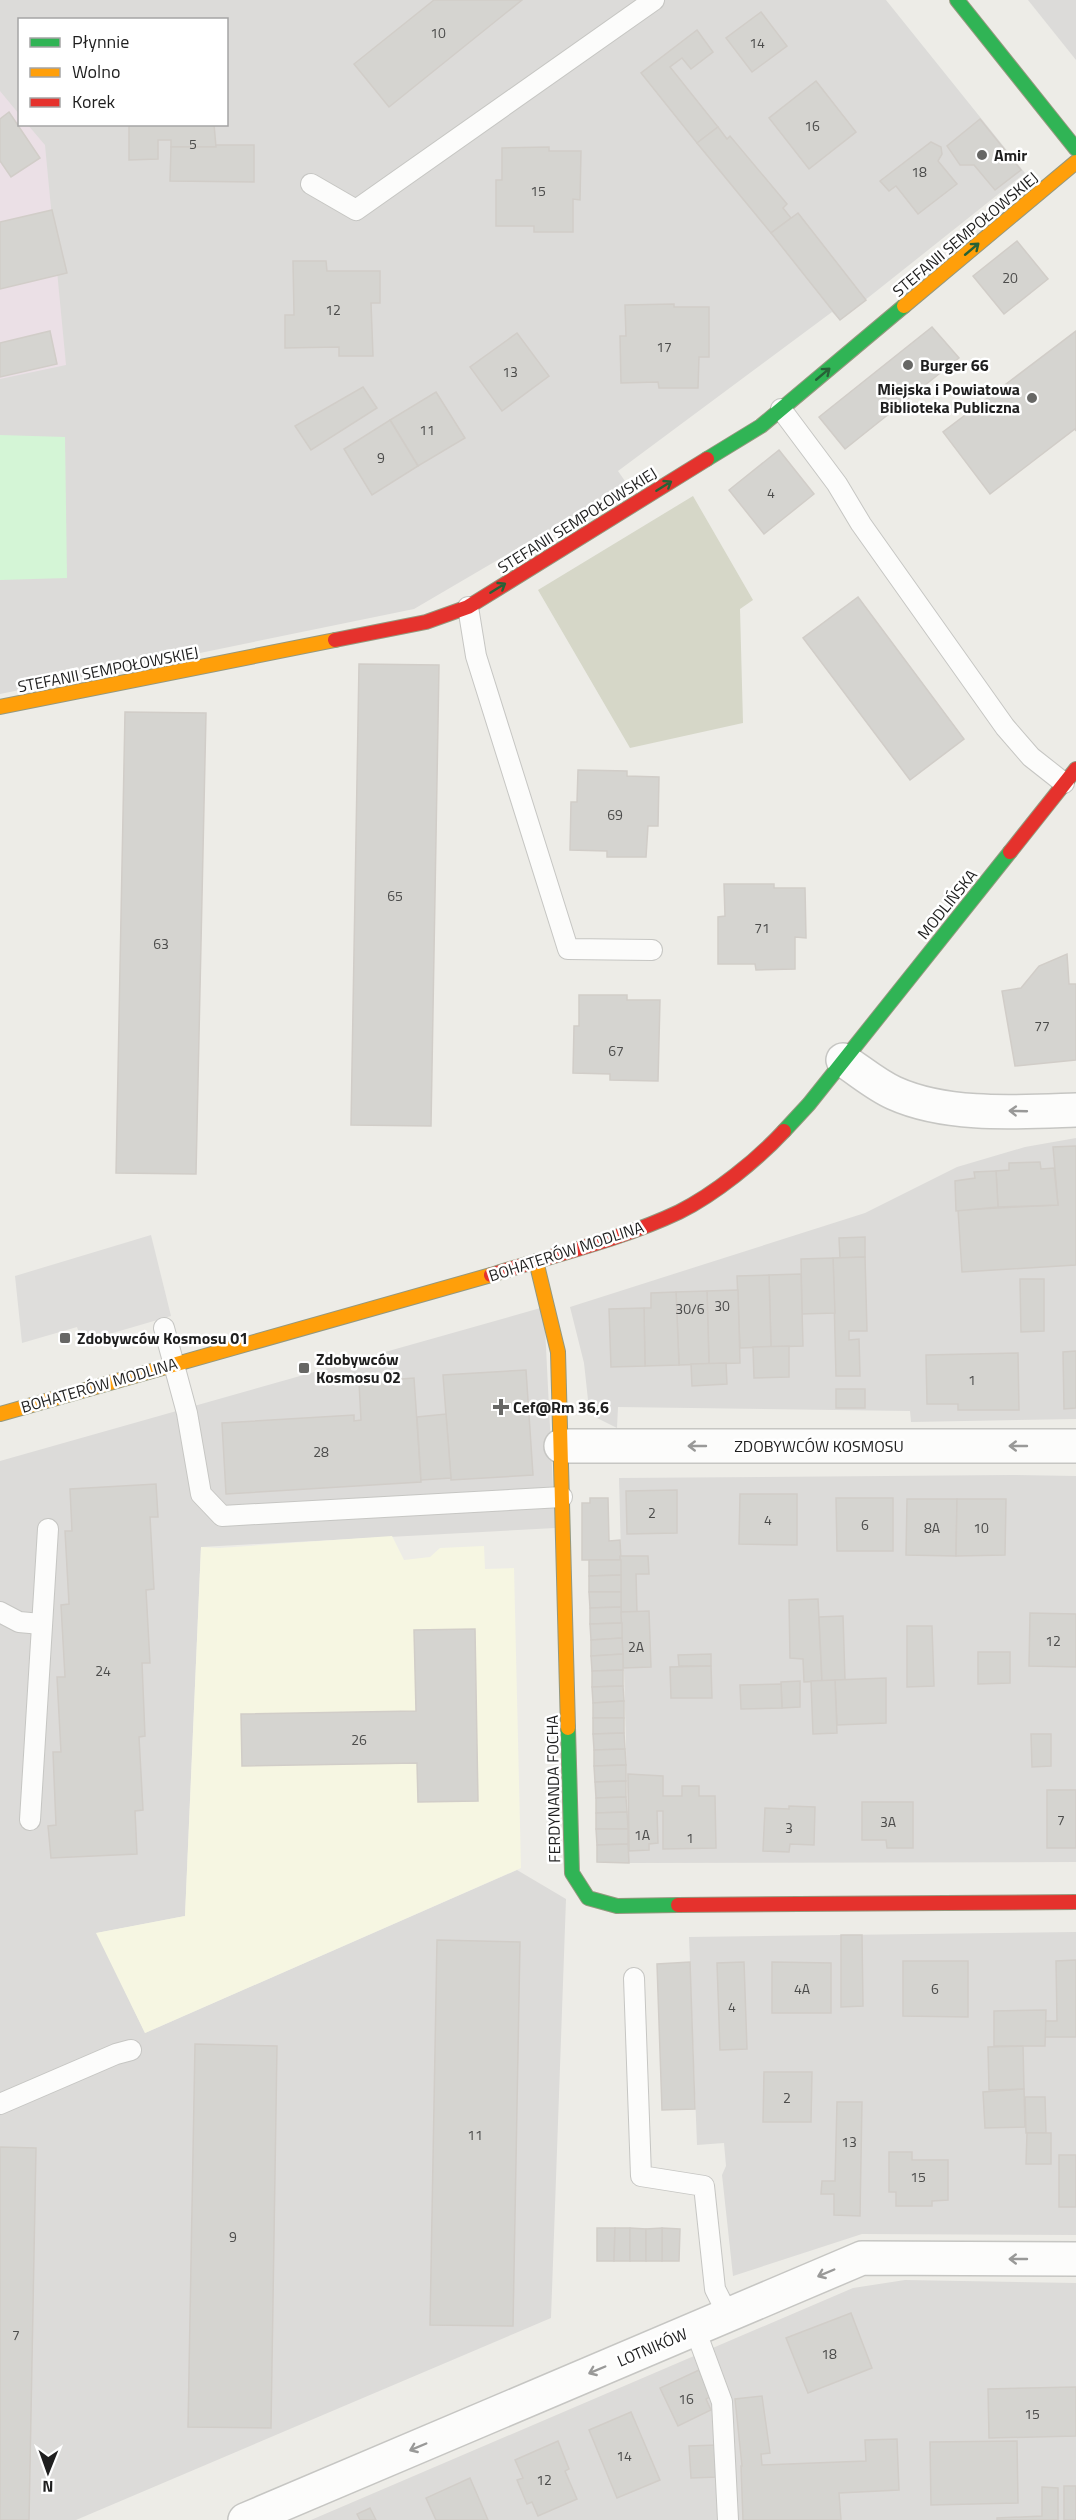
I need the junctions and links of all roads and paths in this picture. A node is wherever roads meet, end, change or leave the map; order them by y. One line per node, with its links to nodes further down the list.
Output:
1 (654, 0): 5 (lane)
2 (957, 0): 3 (street)
3 (1076, 149)
4 (1076, 162): 6 (street, STEFANII SEMPOŁOWSKIEJ, one-way to 4)
5 (311, 184)
6 (781, 409): 7 (street, STEFANII SEMPOŁOWSKIEJ, one-way to 6); 9 (lane)
7 (468, 607): 8 (street, STEFANII SEMPOŁOWSKIEJ); 10 (lane)
8 (0, 707)
9 (1070, 776): 11 (street, MODLIŃSKA)
10 (652, 950)
11 (843, 1060): 12 (street, one-way to 11); 13 (street, BOHATERÓW MODLINA)
12 (1076, 1110)
13 (536, 1261): 15 (street, BOHATERÓW MODLINA); 17 (street, FERDYNANDA FOCHA)
14 (164, 1328): 15 (lane)
15 (173, 1364): 16 (street, BOHATERÓW MODLINA); 19 (lane)
16 (0, 1414)
17 (561, 1446): 18 (street, ZDOBYWCÓW KOSMOSU, one-way to 17); 19 (street, FERDYNANDA FOCHA)
18 (1076, 1446)
19 (562, 1497): 24 (street, FERDYNANDA FOCHA)
20 (48, 1529): 22 (lane)
21 (0, 1612): 22 (lane)
22 (41, 1624): 23 (lane)
23 (30, 1820)
24 (1076, 1902)
25 (634, 1978): 29 (lane)
26 (131, 2050): 27 (lane)
27 (0, 2104)
28 (1076, 2259): 29 (street, LOTNIKÓW, one-way to 29)
29 (728, 2314): 30 (street, LOTNIKÓW)
30 (695, 2329): 31 (street, LOTNIKÓW, one-way to 31); 32 (lane)
31 (245, 2520)
32 (728, 2520)

